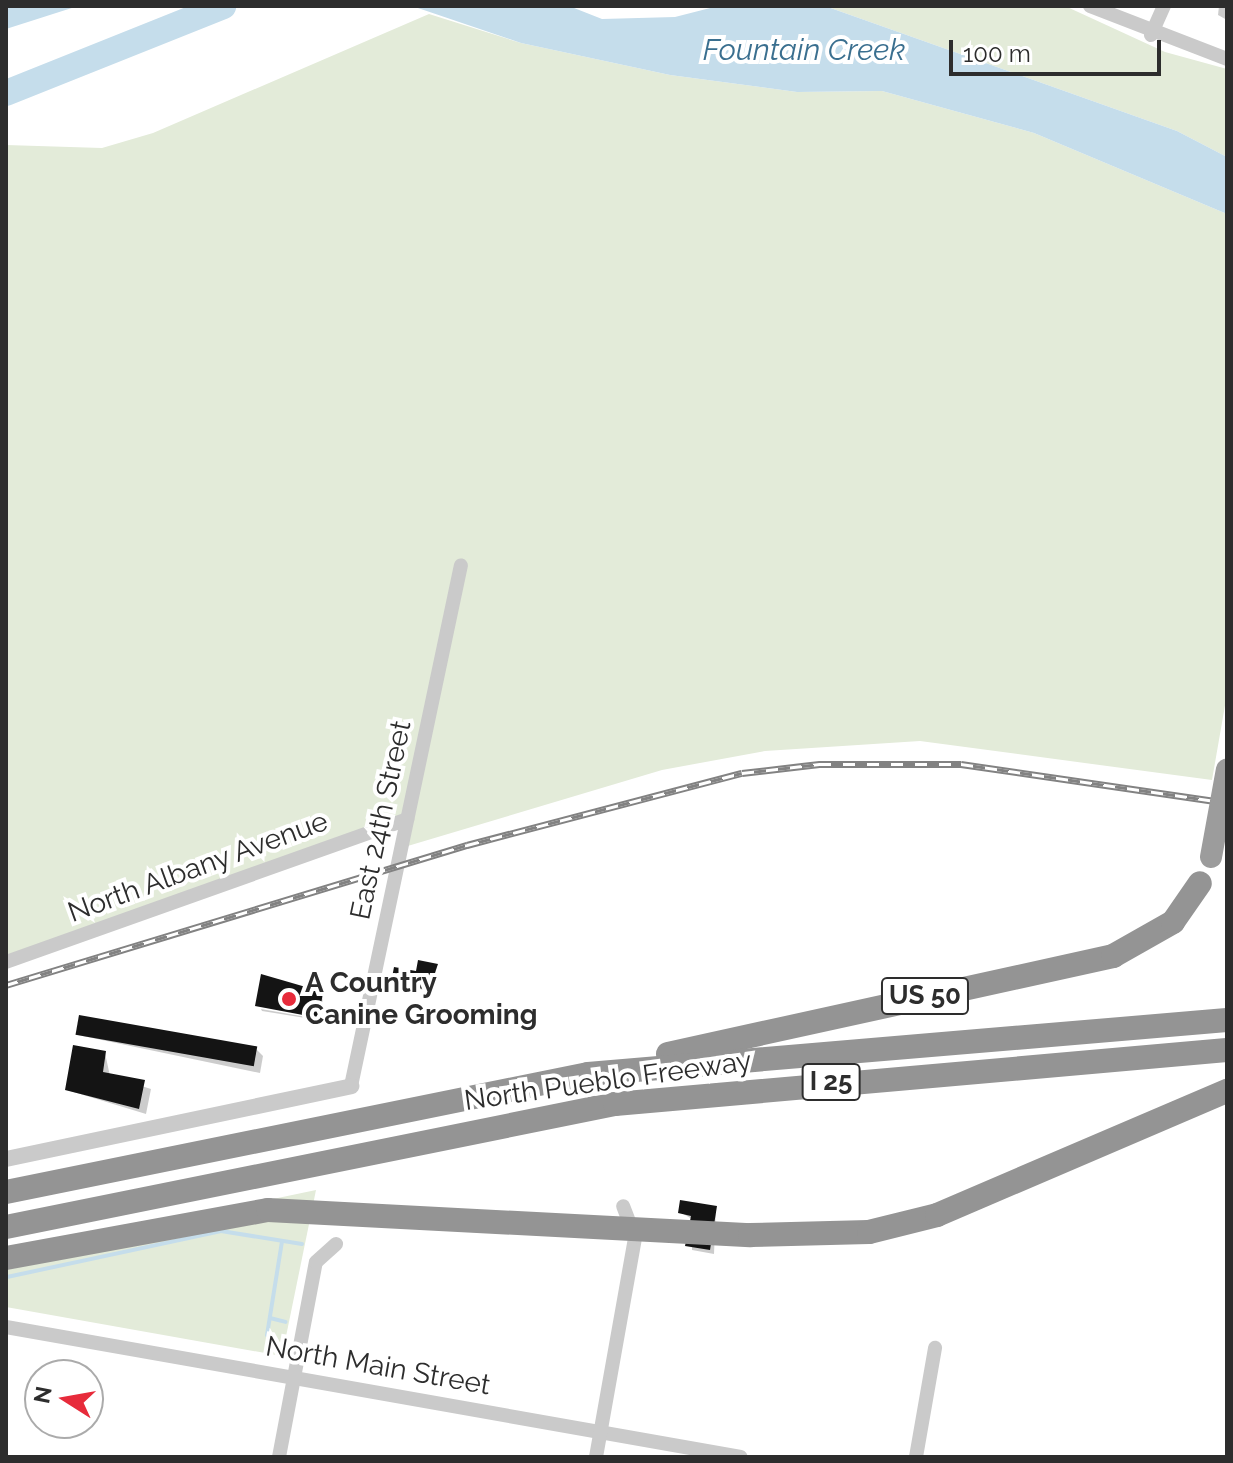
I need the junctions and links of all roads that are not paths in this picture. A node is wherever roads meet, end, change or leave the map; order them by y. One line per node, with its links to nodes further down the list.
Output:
1 (1090, 6): 3 (street)
2 (1164, 6): 3 (street)
3 (1151, 35): 4 (street)
4 (1227, 59)
5 (461, 565): 7 (street, East 24th Street)
6 (1227, 769): 8 (highway, bridge)
7 (407, 819): 10 (street, North Albany Avenue); 14 (street, East 24th Street)
8 (1211, 857)
9 (1200, 883): 13 (highway, US 50)
10 (6, 962)
11 (1227, 1020): 13 (highway, North Pueblo Freeway / I 25)
12 (1227, 1050): 19 (highway, North Pueblo Freeway / I 25)
13 (588, 1074): 17 (highway, North Pueblo Freeway / I 25)
14 (351, 1086): 16 (street)
15 (1227, 1091): 20 (highway)
16 (6, 1159)
17 (6, 1192)
18 (623, 1206): 20 (street)
19 (6, 1227)
20 (634, 1230): 22 (highway); 26 (street)
21 (336, 1244): 25 (street)
22 (6, 1258)
23 (6, 1327): 25 (street, North Main Street)
24 (935, 1348): 30 (street)
25 (293, 1378): 26 (street, North Main Street); 27 (street)
26 (601, 1431): 28 (street); 29 (street, North Main Street)
27 (279, 1457)
28 (596, 1457)
29 (741, 1457)
30 (916, 1457)

